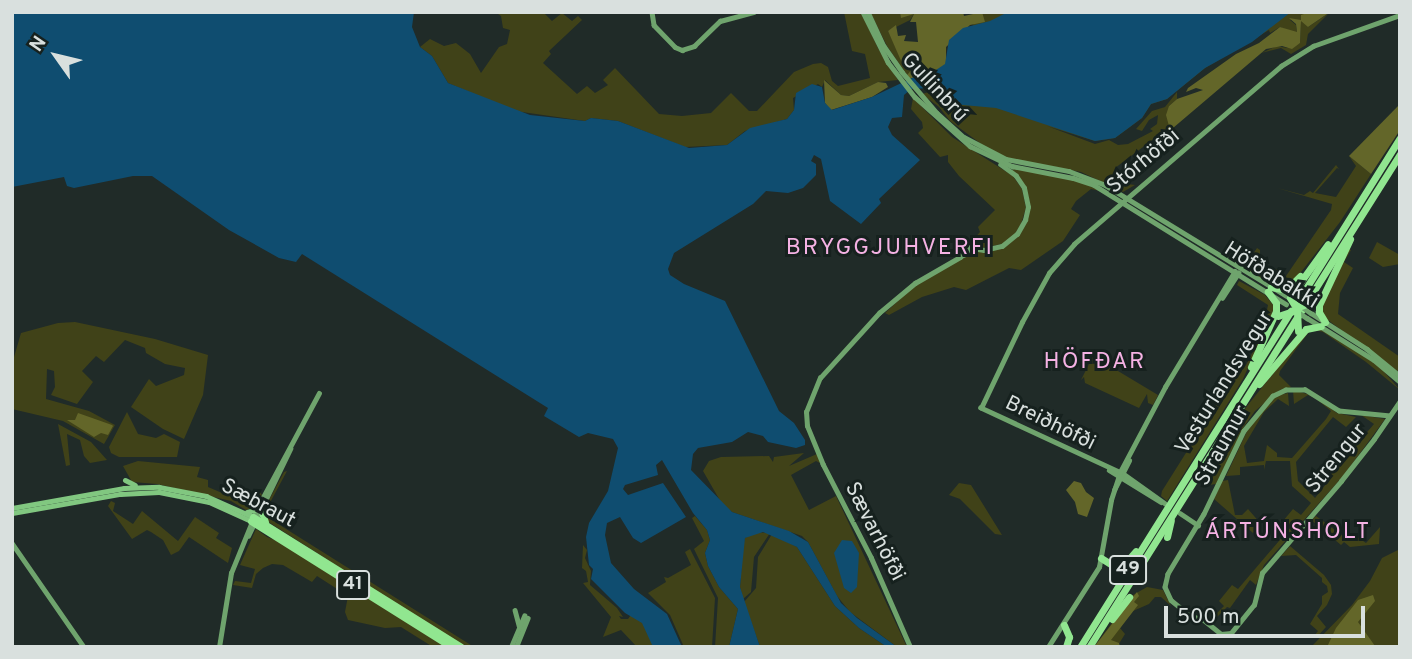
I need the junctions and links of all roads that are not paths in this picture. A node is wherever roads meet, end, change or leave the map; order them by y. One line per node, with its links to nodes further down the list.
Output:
1 (652, 12): 2 (street)
2 (754, 12)
3 (863, 12): 6 (street, Gullinbrú)
4 (868, 12): 6 (street, Gullinbrú)
5 (1399, 17): 13 (street, Stórhöfði)
6 (899, 73): 7 (street, Gullinbrú)
7 (917, 95): 9 (street, Gullinbrú); 14 (street, Gullinbrú)
8 (1399, 140): 17 (highway, Vesturlandsvegur / 49)
9 (979, 152): 12 (street, Gullinbrú); 65 (street, Sævarhöfði)
10 (1400, 154): 23 (highway, Vesturlandsvegur / 49)
11 (1400, 162): 18 (highway)
12 (1094, 185): 14 (street, Gullinbrú); 16 (street)
13 (1136, 190): 14 (street, Stórhöfði); 15 (street)
14 (1125, 199): 15 (street, Höfðabakki); 16 (street, Stórhöfði); 19 (street, Höfðabakki)
15 (1137, 204): 19 (street, Höfðabakki)
16 (1114, 209): 37 (street, Stórhöfði)
17 (1337, 237): 20 (highway); 35 (highway, Vesturlandsvegur / 49)
18 (1350, 239): 23 (highway); 25 (highway)
19 (1238, 270): 21 (street, Höfðabakki); 22 (street); 24 (street, Höfðabakki); 27 (street)
20 (1306, 271): 24 (highway); 26 (highway, bridge)
21 (1245, 278): 22 (street); 24 (street, Höfðabakki)
22 (1230, 286): 27 (street)
23 (1315, 288): 33 (highway, Vesturlandsvegur / 49)
24 (1269, 289): 26 (street, Höfðabakki); 29 (highway)
25 (1320, 298): 26 (highway, bridge); 28 (highway)
26 (1298, 308): 28 (street, Höfðabakki); 29 (highway, bridge); 30 (highway, bridge)
27 (1211, 314): 40 (street)
28 (1323, 324): 30 (highway); 31 (street, Höfðabakki); 32 (street, Höfðabakki)
29 (1271, 325): 35 (highway)
30 (1291, 345): 33 (highway)
31 (1400, 376)
32 (1400, 382)
33 (1251, 391): 47 (highway, Vesturlandsvegur / 49)
34 (319, 393): 39 (street)
35 (1239, 393): 51 (highway, Vesturlandsvegur / 49)
36 (1399, 403): 38 (street, Strengur)
37 (981, 408): 40 (street, Breiðhöfði)
38 (1390, 416): 49 (street, Straumur); 55 (street, Strengur)
39 (294, 438): 43 (street); 44 (street)
40 (1121, 475): 40 (street, Breiðhöfði); 54 (street)
41 (125, 480): 42 (main road)
42 (159, 487): 45 (main road, Sæbraut / 41); 46 (main road, Sæbraut / 41)
43 (263, 499): 46 (main road); 48 (street)
44 (261, 509): 48 (street); 50 (highway)
45 (12, 510): 48 (main road, Sæbraut / 41)
46 (244, 512): 48 (main road, Sæbraut / 41)
47 (1176, 514): 49 (street); 52 (highway); 69 (highway, Vesturlandsvegur / 49)
48 (254, 520): 50 (highway, Sæbraut / 41); 61 (street); 62 (highway, Sæbraut / 41)
49 (1198, 525): 55 (street, Straumur)
50 (271, 528): 63 (highway, Sæbraut / 41)
51 (1152, 532): 54 (highway); 68 (highway, Vesturlandsvegur / 49)
52 (1167, 537)
53 (12, 543): 60 (street)
54 (1100, 561): 58 (street)
55 (1165, 587)
56 (1129, 597): 69 (highway)
57 (515, 610): 59 (street)
58 (1062, 629): 66 (street); 67 (highway)
59 (518, 630): 64 (street); 64 (street)
60 (84, 647)
61 (219, 647)
62 (452, 647)
63 (461, 647)
64 (513, 647)
65 (910, 647)
66 (1050, 647)
67 (1066, 647)
68 (1080, 647)
69 (1089, 647)

